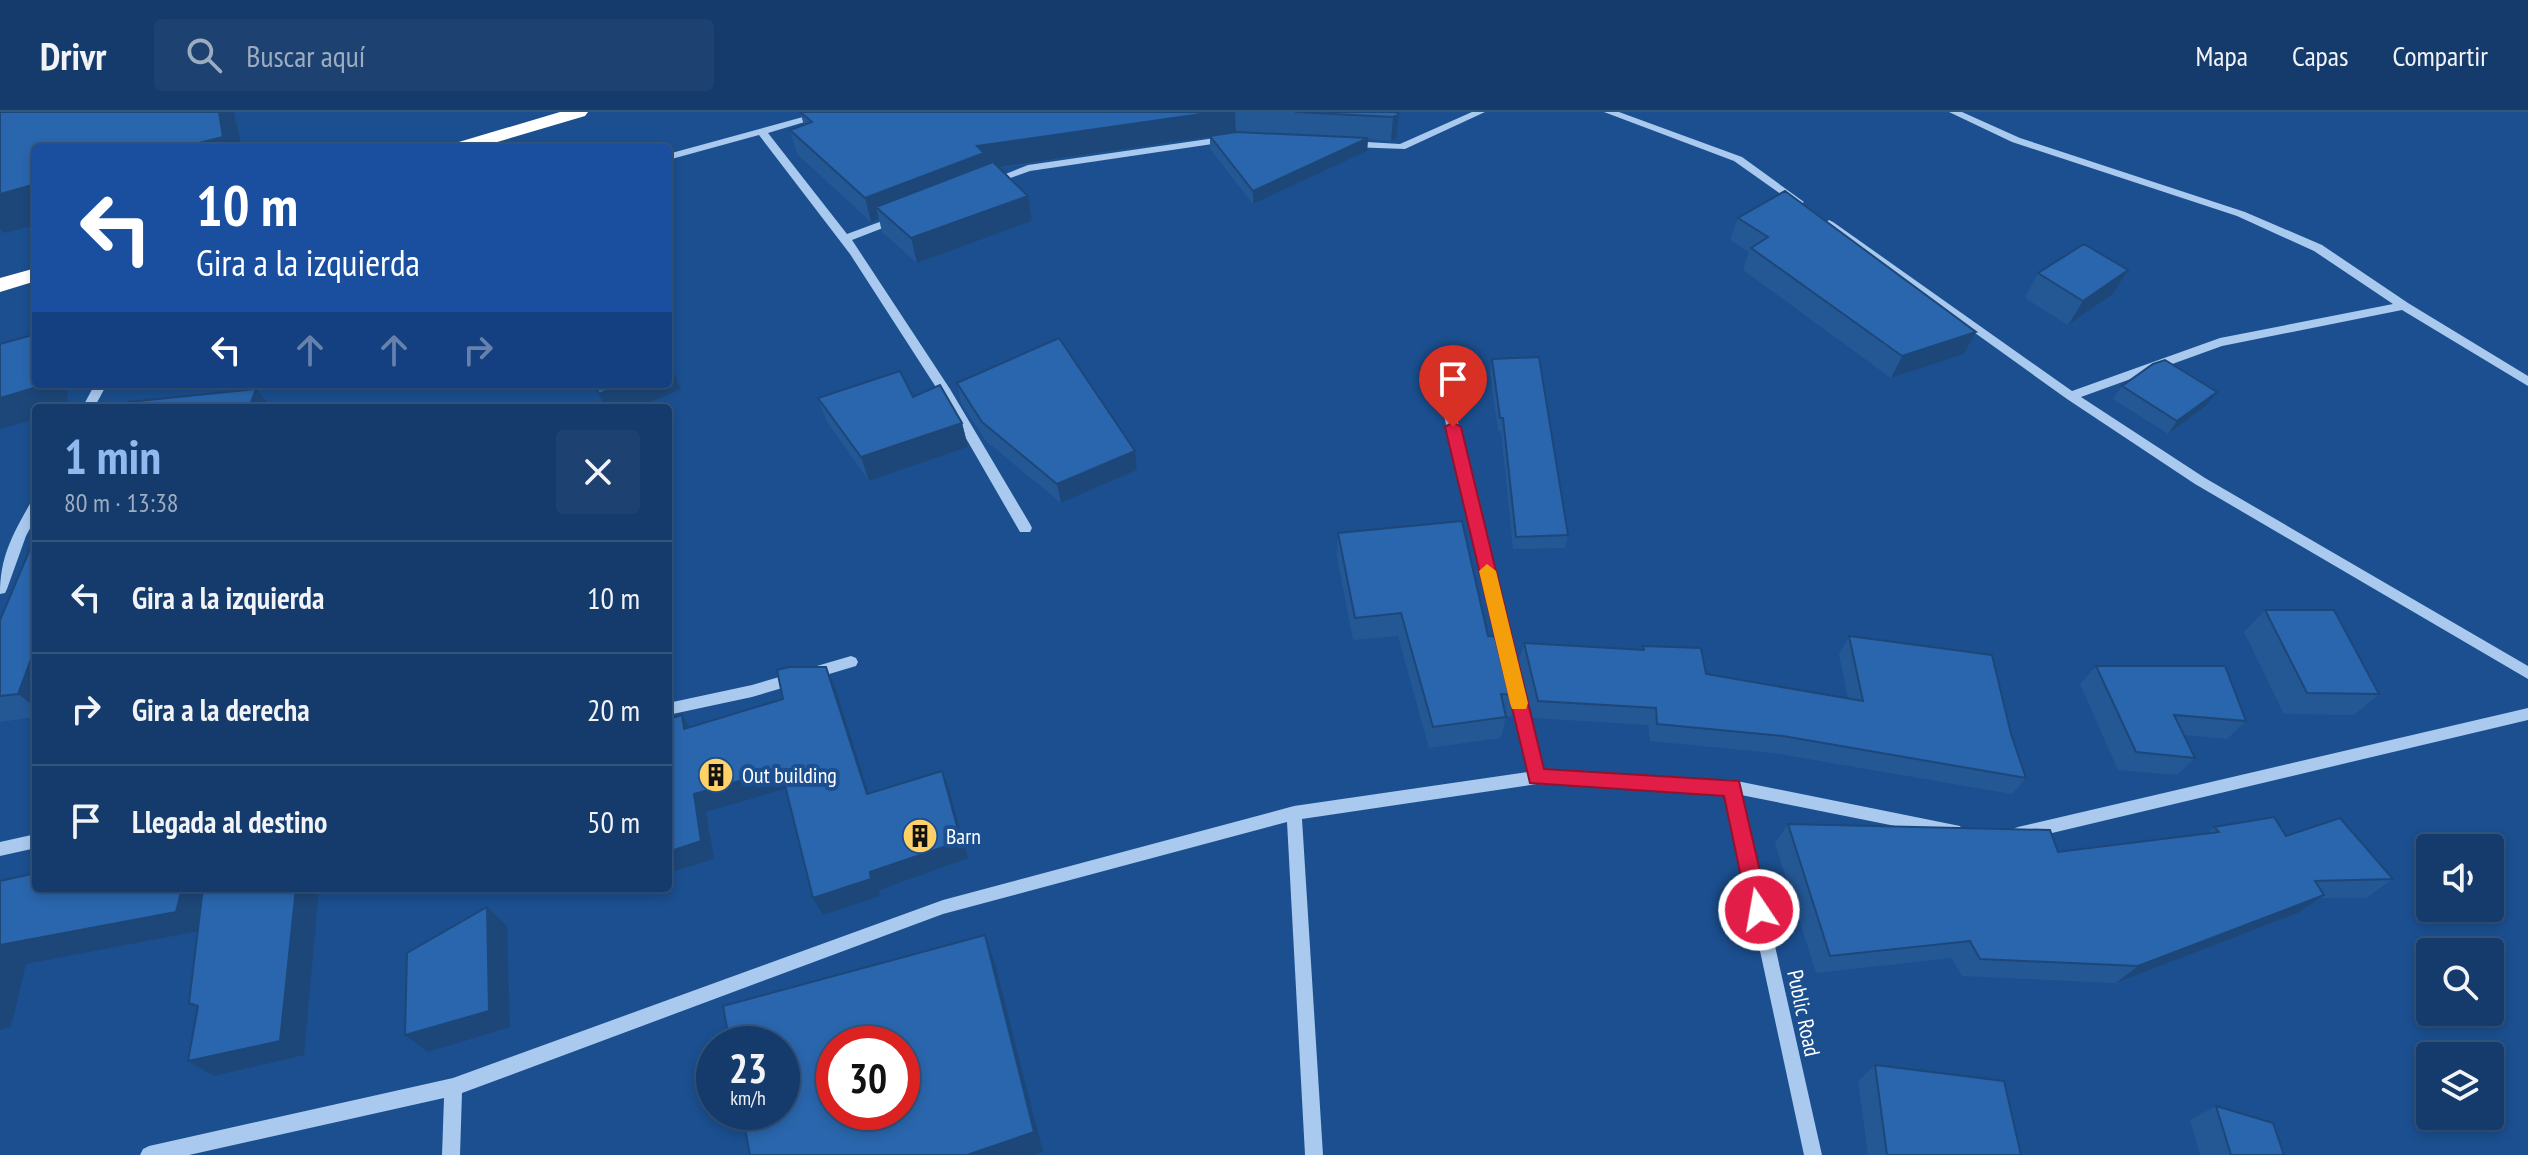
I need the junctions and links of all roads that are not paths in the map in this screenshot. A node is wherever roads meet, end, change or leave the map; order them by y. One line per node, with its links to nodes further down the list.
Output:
1 (579, 112): 8 (highway)
2 (833, 112): 6 (street)
3 (1480, 112): 9 (street)
4 (1609, 112): 19 (street)
5 (1954, 112): 16 (street)
6 (762, 132): 10 (street); 13 (street)
7 (1236, 139): 11 (street)
8 (471, 144)
9 (1341, 144)
10 (672, 156)
11 (985, 184)
12 (915, 212): 13 (street)
13 (845, 239): 21 (street)
14 (32, 275): 15 (highway)
15 (0, 285)
16 (2404, 306): 18 (street); 19 (street)
17 (1439, 369): 29 (street)
18 (2528, 382)
19 (2071, 396): 26 (street)
20 (32, 512): 23 (street)
21 (1025, 528)
22 (32, 534): 23 (street)
23 (19, 536): 24 (street)
24 (0, 589)
25 (851, 662): 27 (street)
26 (2528, 673)
27 (672, 708)
28 (2528, 714): 33 (street)
29 (1537, 777): 30 (street); 31 (street)
30 (1732, 787): 32 (street); 40 (street, Public Road)
31 (1294, 813): 36 (street); 39 (street)
32 (1965, 833)
33 (1996, 839)
34 (32, 842): 35 (street)
35 (0, 849)
36 (453, 1087): 37 (street); 38 (street)
37 (149, 1155)
38 (451, 1155)
39 (1314, 1155)
40 (1813, 1155)

